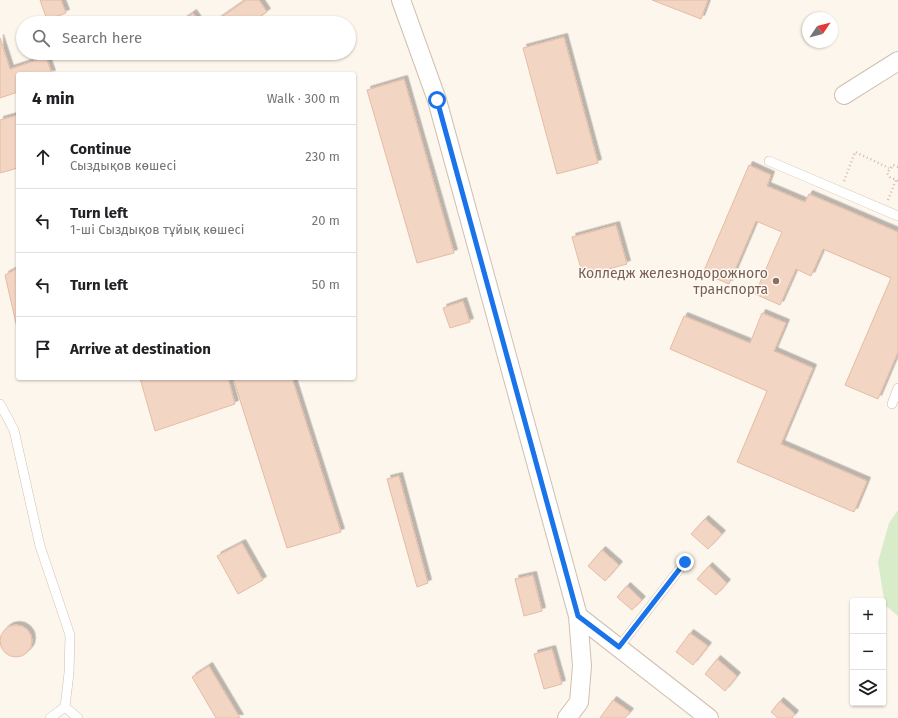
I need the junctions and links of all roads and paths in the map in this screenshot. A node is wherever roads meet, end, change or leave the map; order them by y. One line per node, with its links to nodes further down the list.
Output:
1 (401, 0): 15 (street)
2 (898, 61): 3 (street)
3 (844, 95)
4 (769, 161): 8 (lane)
5 (898, 167): 6 (path)
6 (889, 168): 7 (path); 8 (path)
7 (897, 180): 9 (path)
8 (841, 191): 9 (lane)
9 (884, 210): 10 (lane)
10 (898, 216)
11 (898, 388): 13 (lane)
12 (0, 404): 17 (lane)
13 (892, 404)
14 (685, 562): 16 (lane)
15 (578, 616): 16 (street); 20 (street)
16 (619, 647): 21 (street)
17 (65, 707): 18 (lane); 19 (lane)
18 (50, 718)
19 (78, 718)
20 (567, 718)
21 (709, 718)

